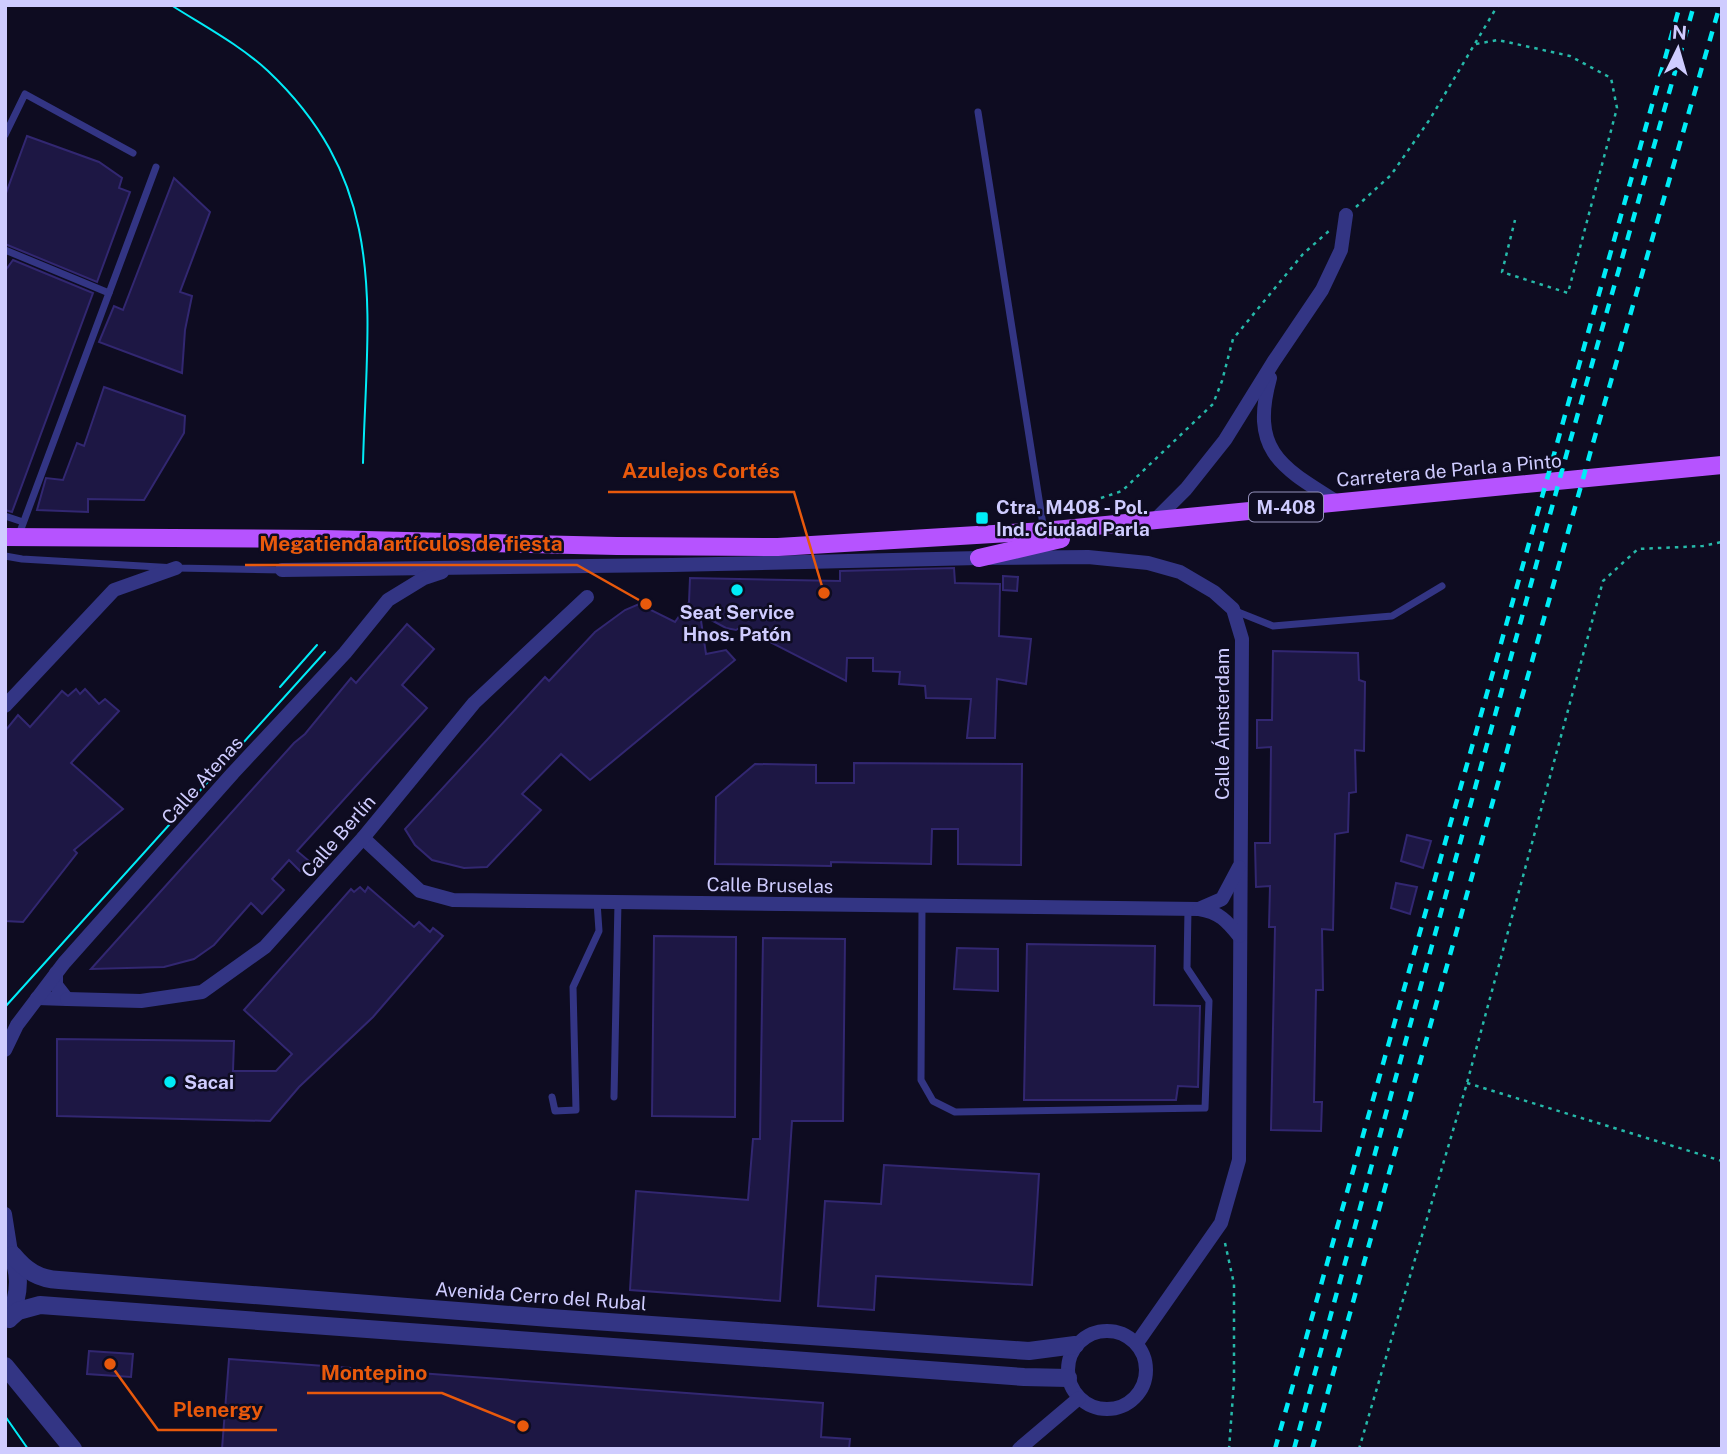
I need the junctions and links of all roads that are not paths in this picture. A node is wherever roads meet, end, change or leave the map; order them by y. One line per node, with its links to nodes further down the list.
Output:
1 (978, 111): 14 (lane)
2 (5, 135): 3 (lane)
3 (133, 153)
4 (156, 167): 7 (lane)
5 (1346, 215): 8 (street)
6 (5, 250): 7 (lane)
7 (108, 293): 15 (lane)
8 (1274, 361): 10 (street); 12 (street)
9 (1722, 465): 10 (main road, Carretera de Parla a Pinto / M-408)
10 (1338, 502): 12 (main road, Carretera de Parla a Pinto / M-408)
11 (5, 516): 15 (lane)
12 (1157, 519): 13 (main road, Carretera de Parla a Pinto / M-408)
13 (1133, 522): 14 (main road, Carretera de Parla a Pinto / M-408); 17 (main road, M-408)
14 (1044, 531): 15 (main road, Carretera de Parla a Pinto / M-408)
15 (15, 532)
16 (5, 556): 18 (lane)
17 (979, 558): 19 (street); 23 (street)
18 (176, 568): 20 (lane); 24 (street)
19 (457, 568): 20 (street); 32 (street, Calle Atenas)
20 (282, 570)
21 (1442, 586): 23 (lane)
22 (587, 597): 25 (street, Calle Berlín)
23 (1233, 609): 26 (street, Calle Ámsterdam)
24 (5, 706)
25 (363, 838): 27 (street, Calle Bruselas); 34 (street, Calle Berlín)
26 (1240, 866): 30 (street); 31 (street, Calle Ámsterdam)
27 (597, 902): 28 (street, Calle Bruselas); 36 (lane)
28 (618, 902): 29 (street, Calle Bruselas); 37 (lane)
29 (922, 906): 30 (street, Calle Bruselas); 30 (lane)
30 (1193, 909): 31 (street)
31 (1240, 936): 41 (street, Calle Ámsterdam)
32 (56, 973): 33 (street, Calle Atenas); 34 (street)
33 (37, 998): 34 (street, Calle Berlín); 35 (street, Calle Atenas)
34 (67, 999)
35 (5, 1050)
36 (552, 1097)
37 (614, 1097)
38 (5, 1214): 39 (street)
39 (10, 1250): 40 (street); 42 (street, Avenida Cerro del Rubal)
40 (7, 1321): 44 (street)
41 (1137, 1343): 42 (street); 45 (street)
42 (1075, 1345): 44 (street)
43 (5, 1366): 46 (street)
44 (1068, 1378): 45 (street)
45 (1079, 1398): 47 (street)
46 (73, 1449)
47 (1019, 1449)

